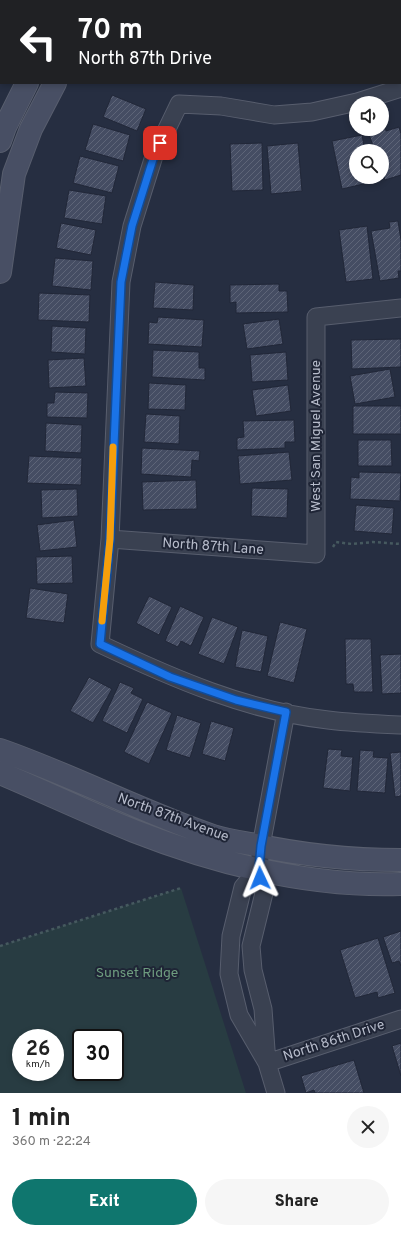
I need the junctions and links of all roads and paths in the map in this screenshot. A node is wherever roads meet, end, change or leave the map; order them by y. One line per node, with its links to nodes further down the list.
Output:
1 (26, 84): 4 (street)
2 (54, 84): 5 (street)
3 (401, 88): 7 (street)
4 (0, 142)
5 (0, 272)
6 (401, 308): 9 (street, West San Miguel Avenue)
7 (110, 539): 9 (street, North 87th Lane); 10 (street)
8 (401, 544): 9 (path)
9 (316, 549)
10 (286, 712): 11 (street); 14 (street)
11 (401, 725)
12 (0, 750): 14 (street, North 87th Avenue)
13 (0, 773): 16 (street, North 87th Avenue)
14 (261, 846): 15 (street, North 87th Avenue); 16 (street)
15 (401, 860)
16 (259, 868): 17 (street, North 87th Avenue); 20 (street); 21 (street)
17 (401, 884)
18 (181, 888): 19 (path)
19 (0, 946)
20 (256, 982): 21 (street); 23 (street)
21 (232, 988): 23 (street)
22 (401, 1019): 23 (street, North 86th Drive)
23 (267, 1063): 24 (street)
24 (276, 1093)

